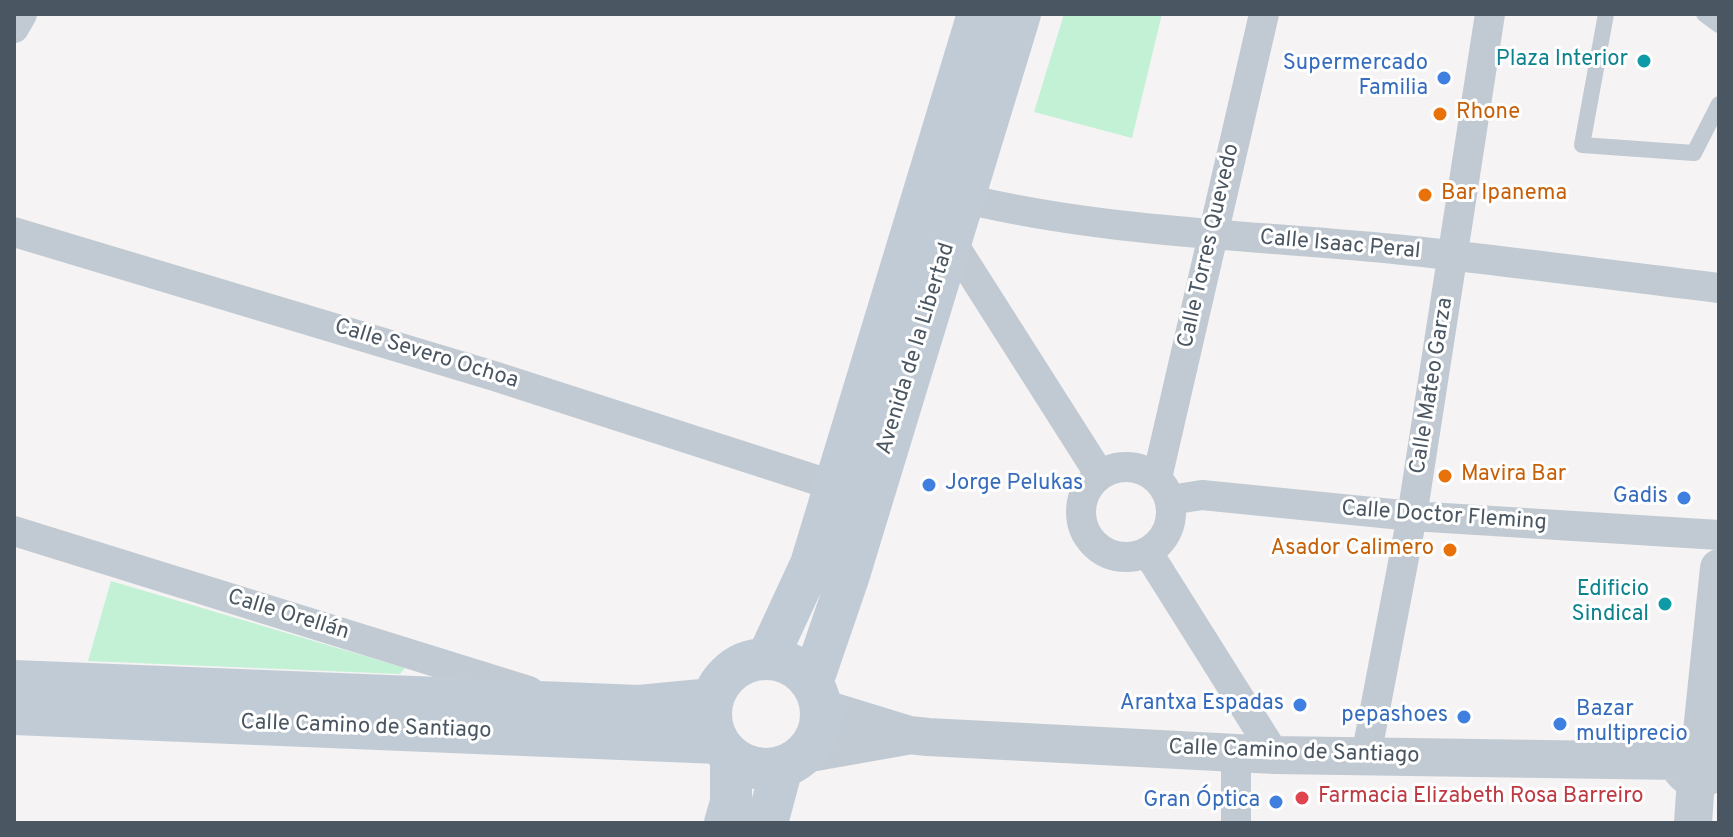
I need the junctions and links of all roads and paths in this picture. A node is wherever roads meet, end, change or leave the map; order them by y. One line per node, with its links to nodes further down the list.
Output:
1 (22, 14): 9 (street)
2 (978, 14): 18 (main road, Avenida de la Libertad)
3 (1020, 14): 11 (main road, Avenida de la Libertad)
4 (1264, 14): 13 (street, Calle Torres Quevedo)
5 (1490, 14): 15 (street, Calle Mateo Garza)
6 (1606, 14): 10 (lane)
7 (1704, 14): 8 (lane)
8 (1719, 25)
9 (14, 28)
10 (1719, 104)
11 (962, 198): 13 (street, Calle Isaac Peral); 14 (main road, Avenida de la Libertad)
12 (14, 232): 18 (street, Calle Severo Ochoa)
13 (1213, 235): 15 (street, Calle Isaac Peral); 19 (street, Calle Torres Quevedo)
14 (950, 239): 17 (street); 27 (main road, Avenida de la Libertad)
15 (1453, 256): 16 (street, Calle Isaac Peral); 20 (street, Calle Mateo Garza)
16 (1719, 288)
17 (1100, 475): 19 (street); 23 (street)
18 (835, 486): 25 (main road, Avenida de la Libertad)
19 (1163, 489): 20 (street, Calle Doctor Fleming); 23 (street)
20 (1412, 516): 22 (street, Calle Doctor Fleming); 35 (street, Calle Mateo Garza)
21 (14, 531): 29 (street, Calle Orellán)
22 (1719, 535)
23 (1148, 553): 34 (street)
24 (1719, 568): 37 (street)
25 (767, 659): 27 (main road); 28 (main road)
26 (14, 681): 29 (main road, Calle Camino de Santiago)
27 (816, 695): 31 (street, Calle Camino de Santiago); 36 (main road)
28 (712, 699): 29 (main road, Calle Camino de Santiago); 32 (main road)
29 (562, 701)
30 (14, 714): 32 (main road, Calle Camino de Santiago)
31 (909, 735): 33 (street, Calle Camino de Santiago); 36 (street, Calle Camino de Santiago)
32 (725, 750): 36 (main road); 38 (main road)
33 (1236, 752): 34 (street, Calle Camino de Santiago); 40 (street)
34 (1275, 755): 35 (street, Calle Camino de Santiago)
35 (1366, 756): 37 (street, Calle Camino de Santiago)
36 (793, 760): 39 (main road)
37 (1703, 761): 41 (street)
38 (725, 823)
39 (767, 823)
40 (1236, 823)
41 (1693, 823)

